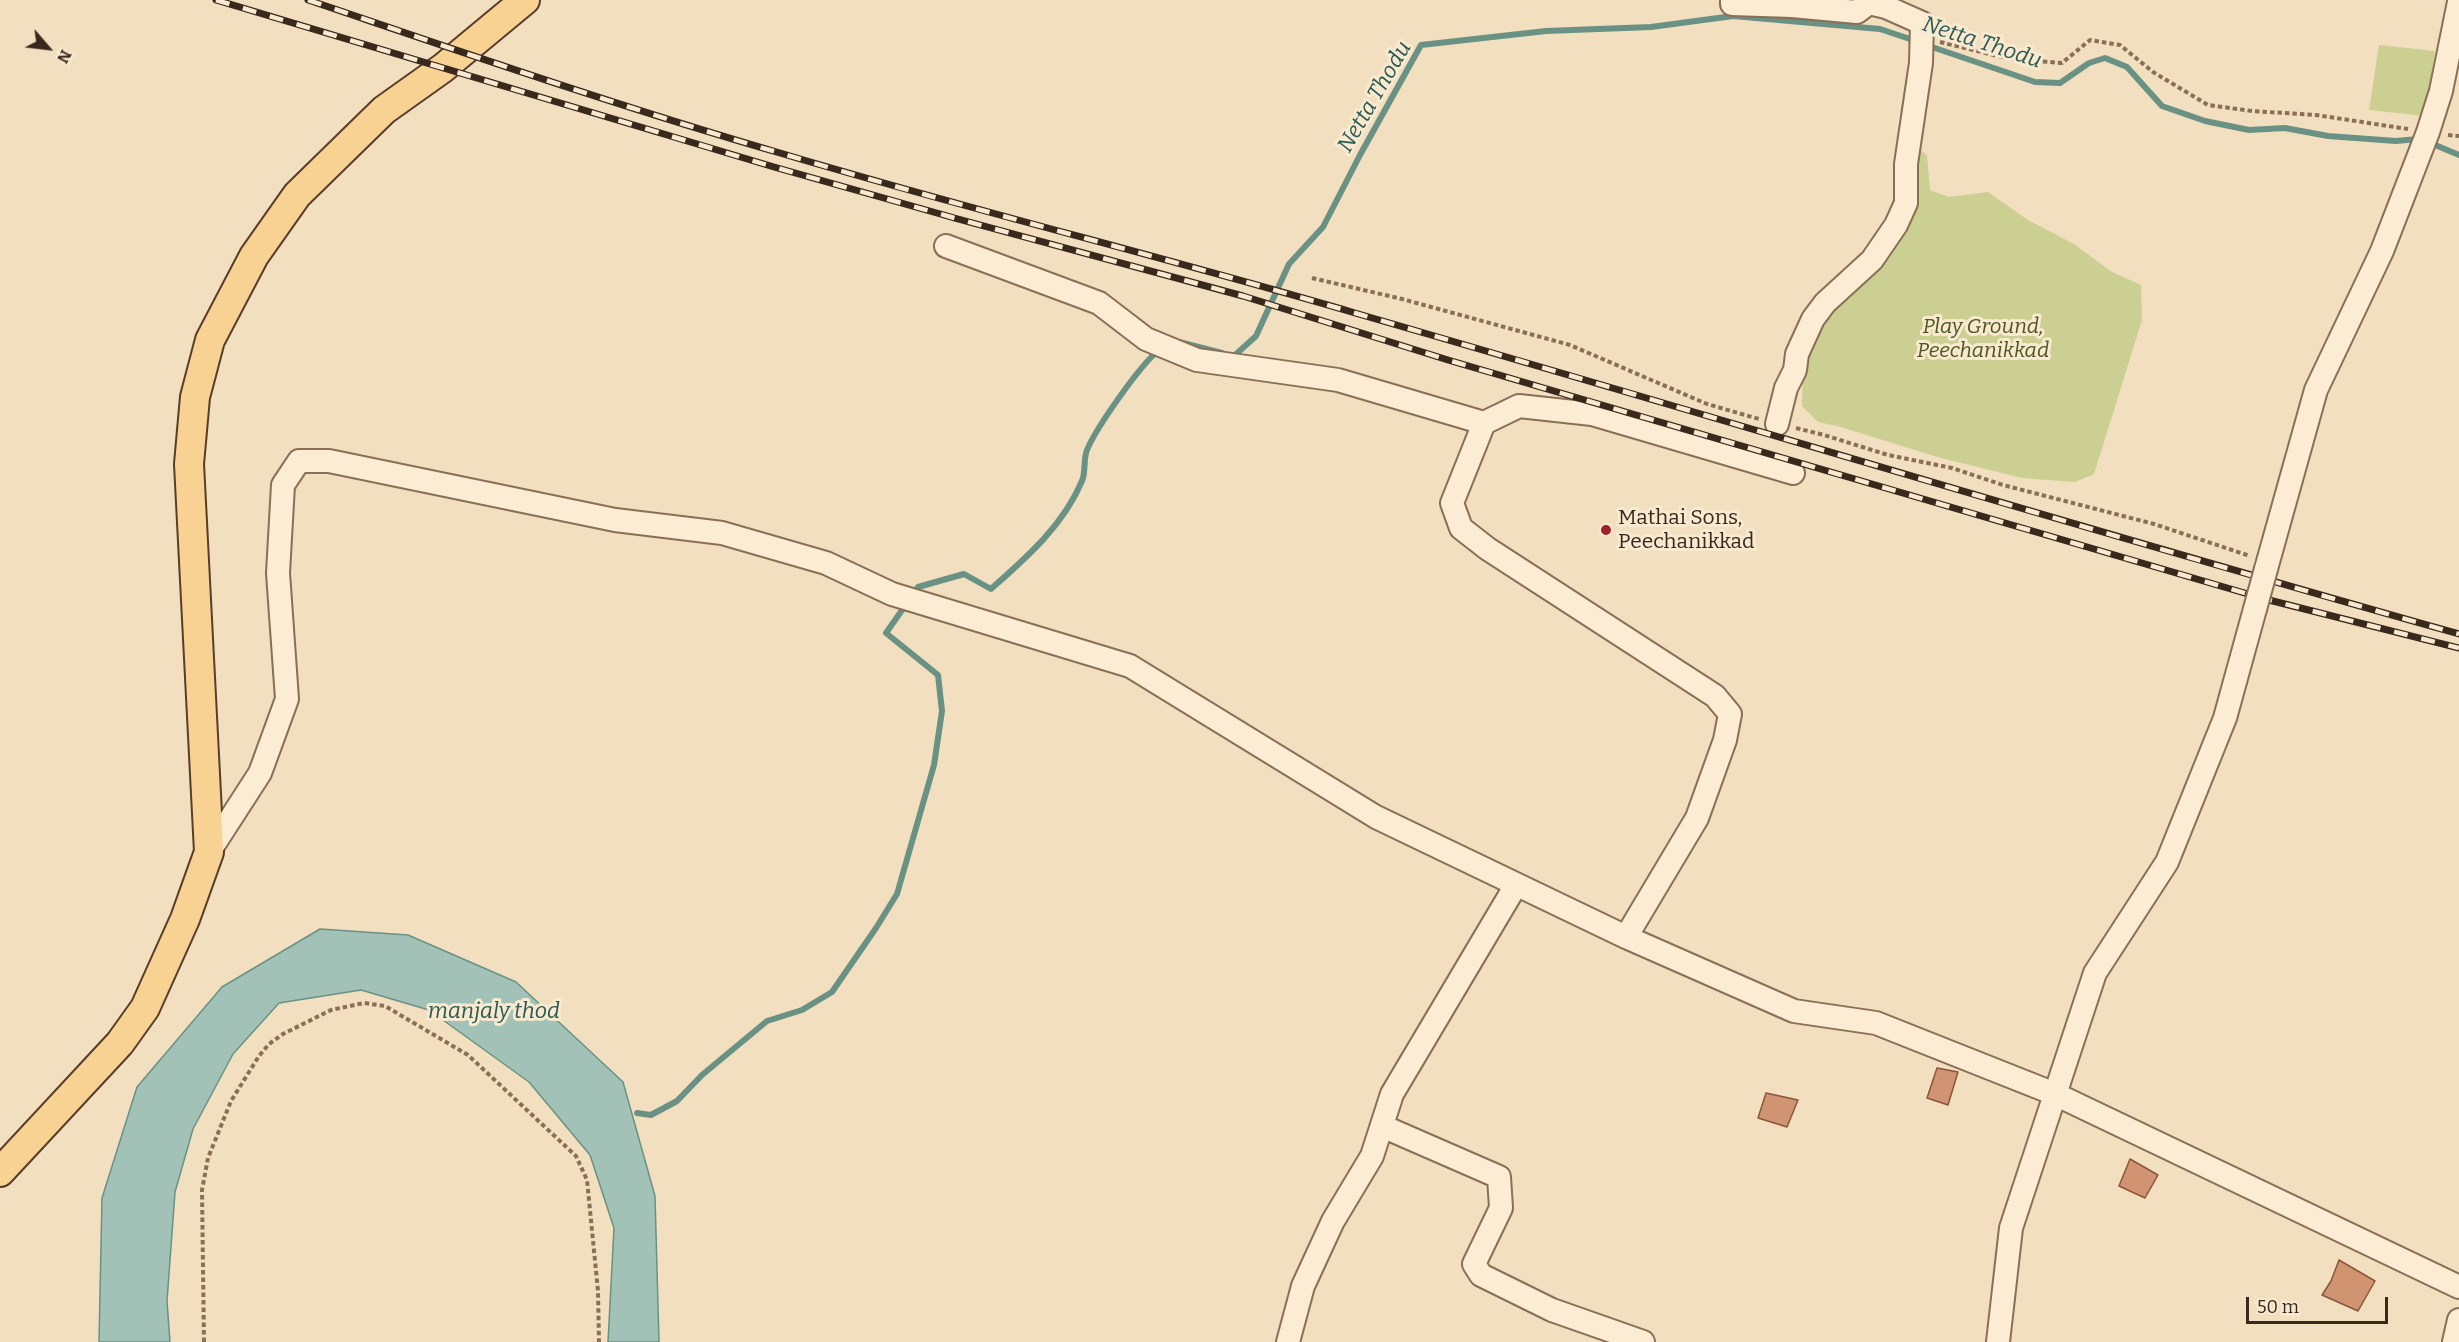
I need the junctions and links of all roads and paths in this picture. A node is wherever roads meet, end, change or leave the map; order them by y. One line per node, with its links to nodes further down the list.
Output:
1 (525, 0): 10 (main road)
2 (1732, 0): 4 (street)
3 (2459, 2): 5 (street)
4 (1922, 38): 5 (path); 8 (street)
5 (2425, 141): 13 (street, bridge)
6 (946, 246): 7 (street)
7 (1484, 423): 9 (street); 12 (street)
8 (1777, 424)
9 (1793, 473)
10 (209, 852): 11 (street); 15 (main road)
11 (1516, 885): 12 (street); 14 (street)
12 (1626, 937): 13 (street)
13 (2055, 1094): 16 (street); 22 (street)
14 (1382, 1126): 20 (street); 21 (street)
15 (0, 1172)
16 (2459, 1287)
17 (2459, 1320): 23 (street)
18 (204, 1342): 19 (path)
19 (600, 1342)
20 (1288, 1342)
21 (1643, 1342)
22 (1998, 1342)
23 (2454, 1342)

